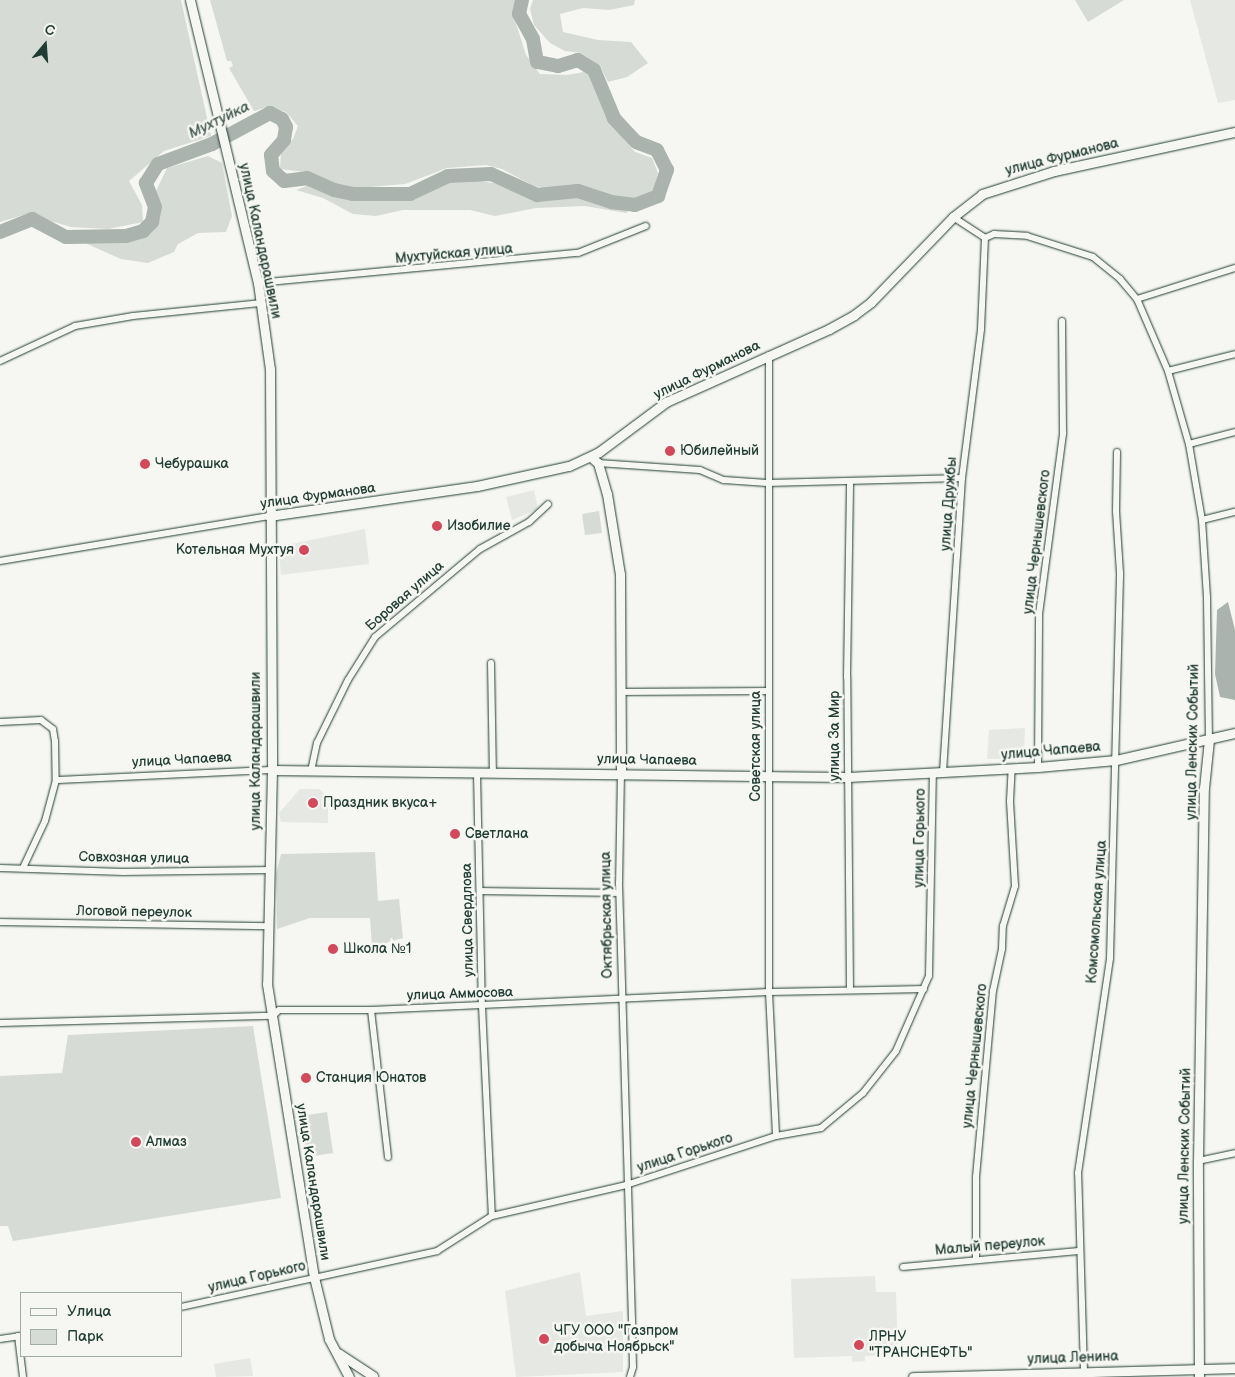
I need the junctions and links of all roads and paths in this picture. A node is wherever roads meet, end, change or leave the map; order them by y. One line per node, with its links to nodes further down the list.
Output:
1 (190, 0): 7 (main road, улица Каландарашвили)
2 (1235, 132): 3 (main road, улица Фурманова)
3 (953, 217): 5 (street); 12 (main road, улица Фурманова)
4 (646, 226): 7 (street, Мухтуйская улица)
5 (985, 238): 8 (street, улица Ленских Событий); 19 (street, улица Дружбы)
6 (1235, 268): 8 (street)
7 (258, 283): 9 (main road, улица Каландарашвили)
8 (1137, 299): 14 (street, улица Ленских Событий)
9 (262, 303): 13 (street); 24 (main road, улица Каландарашвили)
10 (1062, 321): 34 (street, улица Чернышевского)
11 (1235, 354): 14 (street)
12 (769, 355): 18 (main road, улица Фурманова); 21 (street, Советская улица)
13 (0, 361)
14 (1168, 371): 16 (street, улица Ленских Событий)
15 (1235, 432): 16 (street)
16 (1189, 444): 25 (street, улица Ленских Событий)
17 (1117, 452): 33 (street, Комсомольская улица)
18 (594, 460): 21 (street); 24 (main road, улица Фурманова); 29 (main road, Октябрьская улица)
19 (962, 478): 20 (street); 39 (street, улица Дружбы)
20 (850, 482): 21 (street); 44 (street, улица За Мир)
21 (767, 483): 28 (street, Советская улица)
22 (548, 504): 37 (street, Боровая улица)
23 (1235, 512): 25 (street)
24 (269, 516): 26 (street, улица Фурманова); 36 (main road, улица Каландарашвили)
25 (1202, 520): 32 (street, улица Ленских Событий)
26 (0, 561)
27 (491, 663): 41 (street)
28 (768, 691): 29 (street); 43 (street, Советская улица)
29 (622, 692): 38 (main road, Октябрьская улица)
30 (0, 722): 45 (street)
31 (1235, 733): 32 (main road, улица Чапаева)
32 (1209, 740): 33 (main road, улица Чапаева); 64 (main road, улица Ленских Событий)
33 (1116, 760): 34 (main road, улица Чапаева); 67 (street, Комсомольская улица)
34 (1038, 767): 35 (main road, улица Чапаева)
35 (1012, 768): 39 (main road, улица Чапаева); 68 (street, улица Чернышевского)
36 (272, 770): 37 (main road, улица Чапаева); 45 (street, улица Чапаева); 48 (main road, улица Каландарашвили)
37 (311, 770): 40 (main road, улица Чапаева)
38 (621, 772): 41 (main road, улица Чапаева); 43 (main road, улица Чапаева); 50 (street, Октябрьская улица)
39 (943, 772): 42 (main road, улица Чапаева)
40 (477, 773): 41 (main road, улица Чапаева); 49 (street, улица Свердлова)
41 (493, 773)
42 (933, 773): 44 (main road, улица Чапаева); 53 (street, улица Горького)
43 (768, 776): 44 (main road, улица Чапаева); 55 (street, Советская улица)
44 (848, 777): 54 (street, улица За Мир)
45 (56, 780): 47 (street)
46 (0, 868): 47 (street, Совхозная улица)
47 (23, 868): 48 (street, Совхозная улица)
48 (268, 870): 52 (main road, улица Каландарашвили)
49 (480, 891): 50 (street); 57 (street, улица Свердлова)
50 (619, 893): 56 (street, Октябрьская улица)
51 (0, 922): 52 (street, Логовой переулок)
52 (268, 926): 59 (main road, улица Каландарашвили)
53 (924, 989): 54 (street, улица Аммосова); 61 (street, улица Горького)
54 (850, 990): 55 (street, улица Аммосова)
55 (769, 992): 56 (street, улица Аммосова); 61 (street, Советская улица)
56 (624, 1000): 57 (street, улица Аммосова); 65 (street, Октябрьская улица)
57 (482, 1006): 58 (street, улица Аммосова); 66 (street, улица Свердлова)
58 (371, 1010): 59 (street, улица Аммосова); 63 (street)
59 (273, 1016): 60 (street, улица Аммосова); 70 (main road, улица Каландарашвили)
60 (0, 1023)
61 (776, 1136): 65 (street, улица Горького)
62 (1235, 1153): 64 (street)
63 (388, 1157)
64 (1198, 1161): 78 (main road, улица Ленских Событий)
65 (626, 1185): 66 (street, улица Горького); 82 (street, Октябрьская улица)
66 (492, 1216): 70 (street, улица Горького)
67 (1078, 1251): 68 (street, Малый переулок); 77 (street, Комсомольская улица)
68 (976, 1259): 69 (street, Малый переулок)
69 (903, 1267)
70 (314, 1277): 71 (street, улица Горького); 74 (main road, улица Каландарашвили)
71 (182, 1306)
72 (20, 1336): 73 (street)
73 (0, 1339)
74 (332, 1346): 80 (main road, улица Каландарашвили); 81 (main road)
75 (22, 1357): 79 (street)
76 (1235, 1368): 78 (main road, улица Ленина)
77 (1084, 1371): 78 (main road, улица Ленина); 83 (main road, улица Ленина)
78 (1199, 1373)
79 (23, 1377)
80 (349, 1377)
81 (375, 1377)
82 (630, 1377)
83 (912, 1377)

